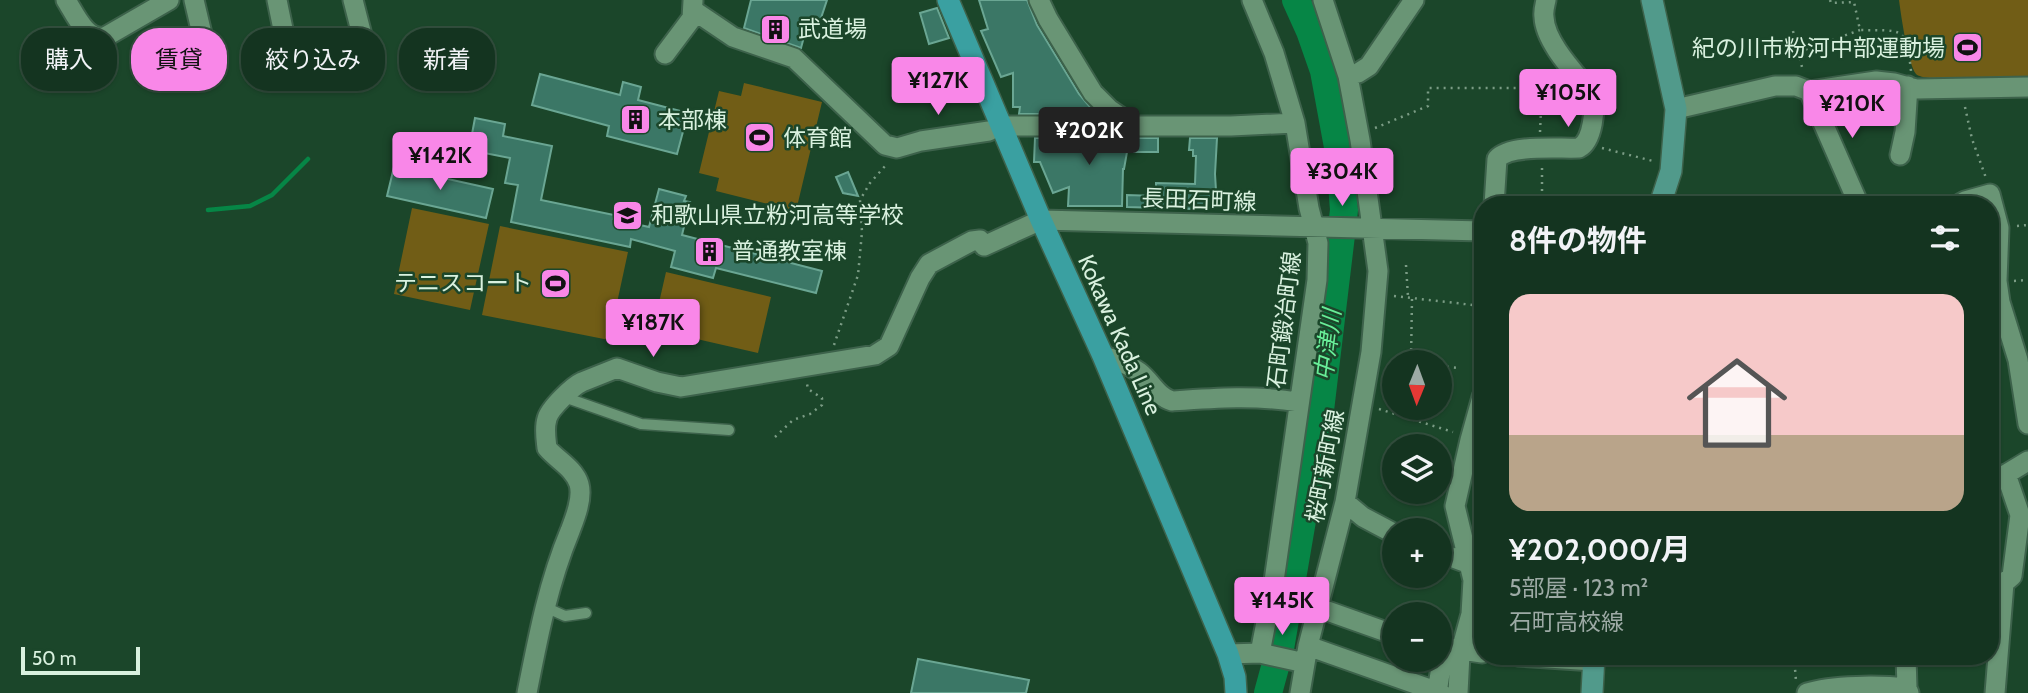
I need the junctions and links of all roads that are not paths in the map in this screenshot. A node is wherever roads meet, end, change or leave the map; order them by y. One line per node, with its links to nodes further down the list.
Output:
1 (66, 0): 2 (street)
2 (168, 0)
3 (194, 0): 14 (street)
4 (277, 0): 5 (street)
5 (352, 0)
6 (948, 0): 23 (main road, Kokawa Kada Line)
7 (1039, 0): 22 (street)
8 (1252, 0): 21 (street, 石町鍛冶町線)
9 (1323, 0): 16 (street, 桜町新町線)
10 (1414, 0): 16 (street)
11 (1546, 0): 25 (street)
12 (1652, 0): 20 (main road)
13 (693, 5): 15 (street); 23 (street)
14 (201, 28)
15 (665, 54)
16 (1348, 76): 30 (street, 桜町新町線)
17 (1910, 87): 18 (street); 19 (street); 24 (street)
18 (2028, 87)
19 (1809, 91): 20 (street); 27 (street)
20 (1676, 109): 26 (main road)
21 (1295, 123): 22 (street); 29 (street, 石町鍛冶町線)
22 (1134, 126): 23 (street)
23 (995, 129): 28 (main road, Kokawa Kada Line)
24 (1900, 155)
25 (1495, 196)
26 (1663, 196)
27 (1855, 196)
28 (1041, 220): 29 (street, 長田石町線); 33 (main road, Kokawa Kada Line); 34 (street)
29 (1319, 228): 30 (street, 長田石町線); 35 (street, 石町鍛冶町線)
30 (1366, 228): 31 (street, 長田石町線); 42 (street, 桜町新町線)
31 (1474, 231)
32 (1999, 295): 37 (street)
33 (1103, 356): 35 (street); 55 (main road, Kokawa Kada Line)
34 (564, 397): 38 (lane); 46 (street)
35 (1298, 402): 54 (street, 石町鍛冶町線)
36 (1474, 423): 45 (street)
37 (2028, 424)
38 (729, 430)
39 (2028, 461): 40 (street)
40 (1999, 478)
41 (1999, 481): 50 (street)
42 (1345, 502): 43 (street); 47 (street, 桜町新町線)
43 (1382, 527)
44 (1452, 557): 45 (street)
45 (1470, 564): 51 (street)
46 (545, 607): 48 (lane); 64 (street)
47 (1319, 608): 49 (street); 57 (street, 桜町新町線)
48 (586, 613)
49 (1382, 630)
50 (1999, 644)
51 (1452, 647)
52 (1452, 649): 53 (street)
53 (1474, 652)
54 (1260, 653): 55 (street); 57 (street)
55 (1228, 654): 65 (main road, Kokawa Kada Line)
56 (1452, 655): 68 (street)
57 (1303, 656): 66 (street, 桜町新町線); 67 (street)
58 (1594, 665): 69 (main road)
59 (1907, 665): 63 (street)
60 (1997, 665): 70 (street)
61 (1445, 672): 67 (street)
62 (1802, 687): 63 (street)
63 (1908, 691)
64 (529, 692)
65 (1236, 693)
66 (1300, 693)
67 (1439, 693)
68 (1458, 693)
69 (1592, 693)
70 (1995, 693)

